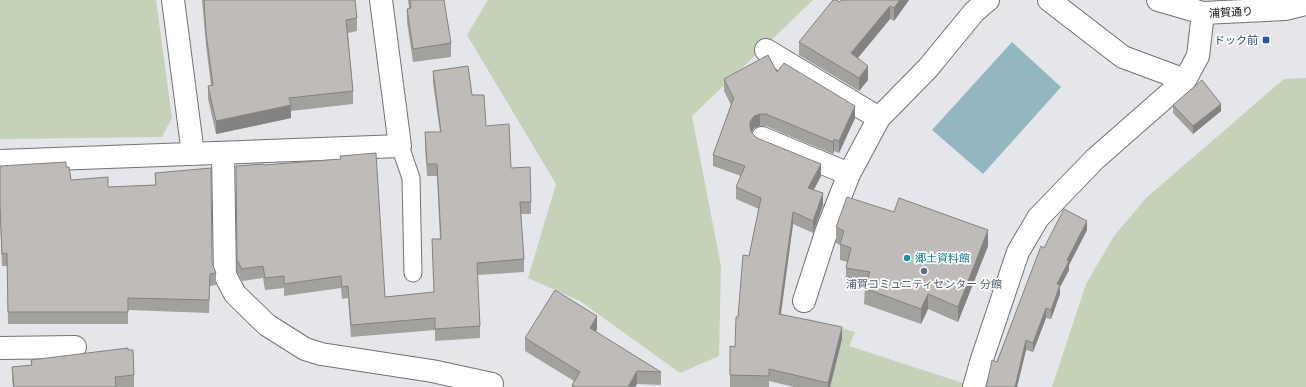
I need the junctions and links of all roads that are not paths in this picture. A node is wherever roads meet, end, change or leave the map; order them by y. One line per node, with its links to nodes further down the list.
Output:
1 (173, 0): 14 (street)
2 (381, 0): 12 (street)
3 (988, 0): 10 (street)
4 (1049, 0): 9 (street)
5 (1158, 0): 7 (street, 浦賀通り)
6 (1306, 4): 7 (street, 浦賀通り)
7 (1203, 13): 9 (street)
8 (766, 50): 10 (street)
9 (1185, 80): 22 (street)
10 (879, 118): 16 (street)
11 (762, 138): 16 (street)
12 (400, 146): 13 (street); 17 (lane)
13 (223, 153): 14 (street); 21 (street)
14 (193, 154): 15 (street)
15 (0, 161)
16 (849, 174): 18 (street)
17 (413, 273)
18 (804, 301)
19 (75, 347): 20 (street)
20 (0, 348)
21 (492, 384)
22 (974, 387)

